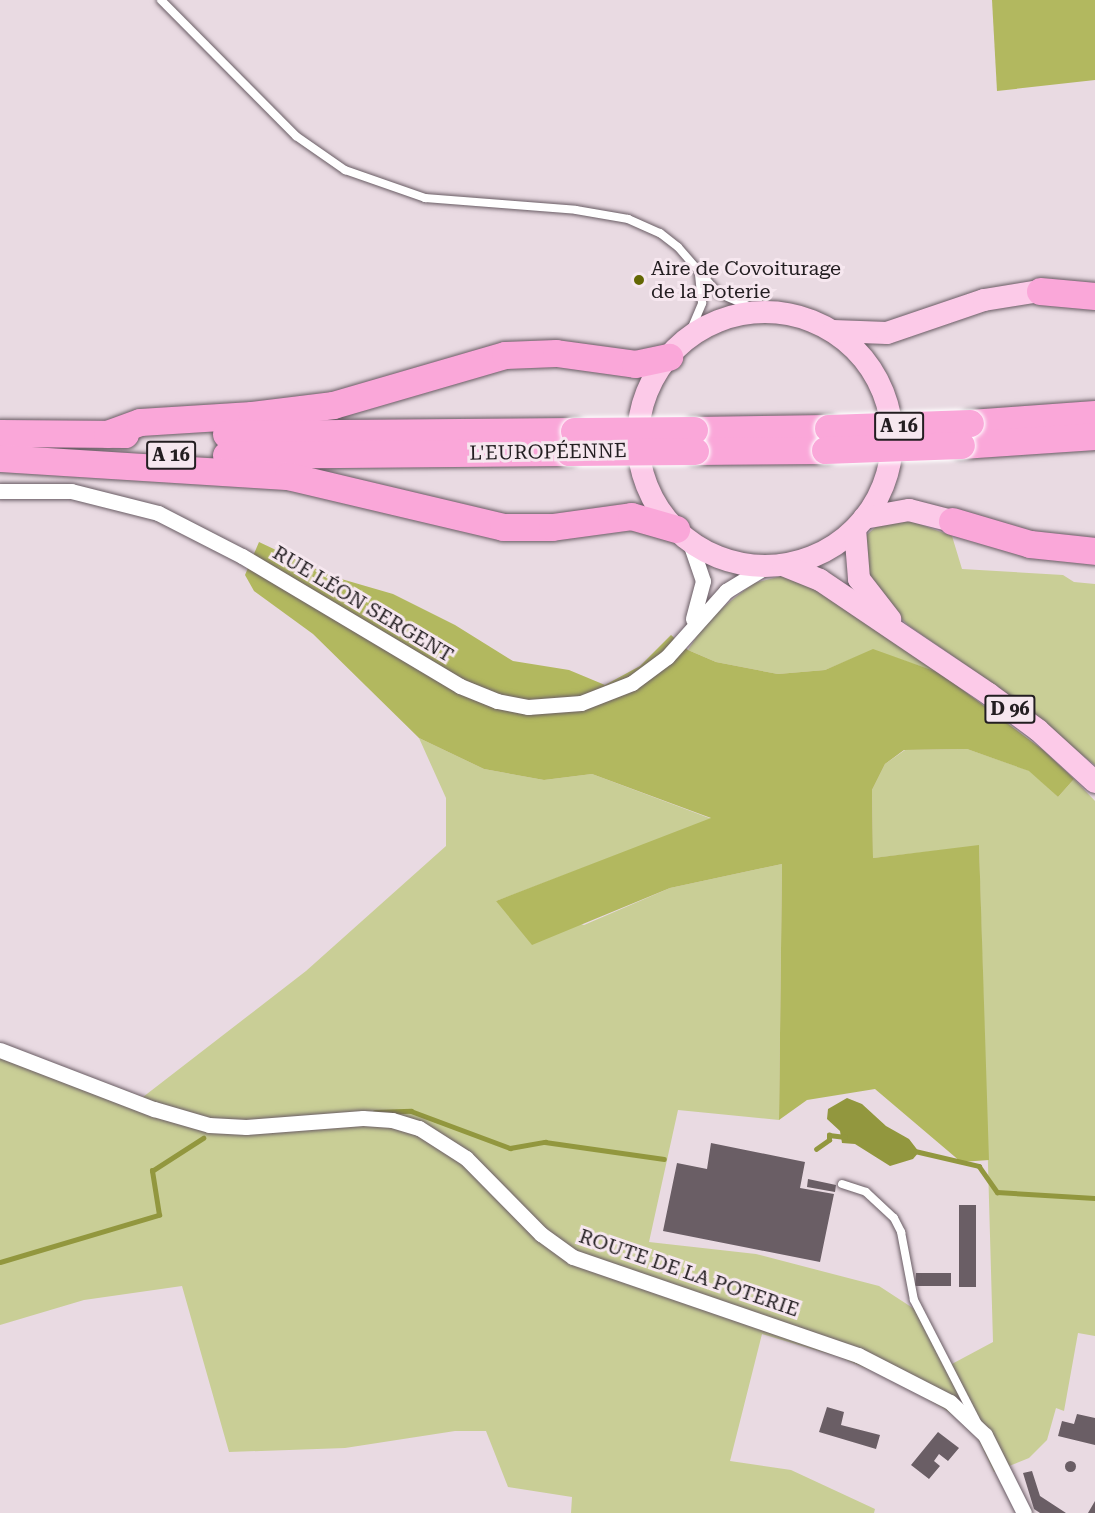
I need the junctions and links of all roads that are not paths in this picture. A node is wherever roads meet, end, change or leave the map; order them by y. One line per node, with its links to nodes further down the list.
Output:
1 (161, 0): 2 (lane)
2 (697, 270): 5 (lane); 7 (lane)
3 (1040, 291): 4 (highway); 6 (main road)
4 (1095, 296)
5 (764, 312): 6 (main road); 7 (main road)
6 (830, 330): 17 (main road)
7 (678, 348): 10 (highway); 18 (main road)
8 (1095, 414): 11 (highway, L'EUROPÉENNE / A 16)
9 (0, 433): 10 (highway, L'EUROPÉENNE / A 16)
10 (107, 434): 13 (highway, L'EUROPÉENNE / A 16)
11 (966, 434): 12 (highway, L'EUROPÉENNE / A 16); 13 (highway, L'EUROPÉENNE / A 16, bridge)
12 (1095, 436)
13 (571, 441): 14 (highway, L'EUROPÉENNE / A 16)
14 (0, 456): 18 (highway)
15 (0, 491): 21 (street, RUE LÉON SERGENT)
16 (952, 521): 17 (main road); 19 (highway)
17 (860, 523): 20 (main road); 22 (main road, D 96)
18 (682, 535): 20 (main road); 21 (street)
19 (1095, 551)
20 (775, 566): 21 (street); 22 (main road, D 96)
21 (688, 630)
22 (917, 645): 23 (main road, D 96)
23 (1095, 782)
24 (0, 1050): 26 (street, ROUTE DE LA POTERIE)
25 (842, 1184): 26 (lane)
26 (978, 1426): 27 (street, ROUTE DE LA POTERIE)
27 (1024, 1513)

